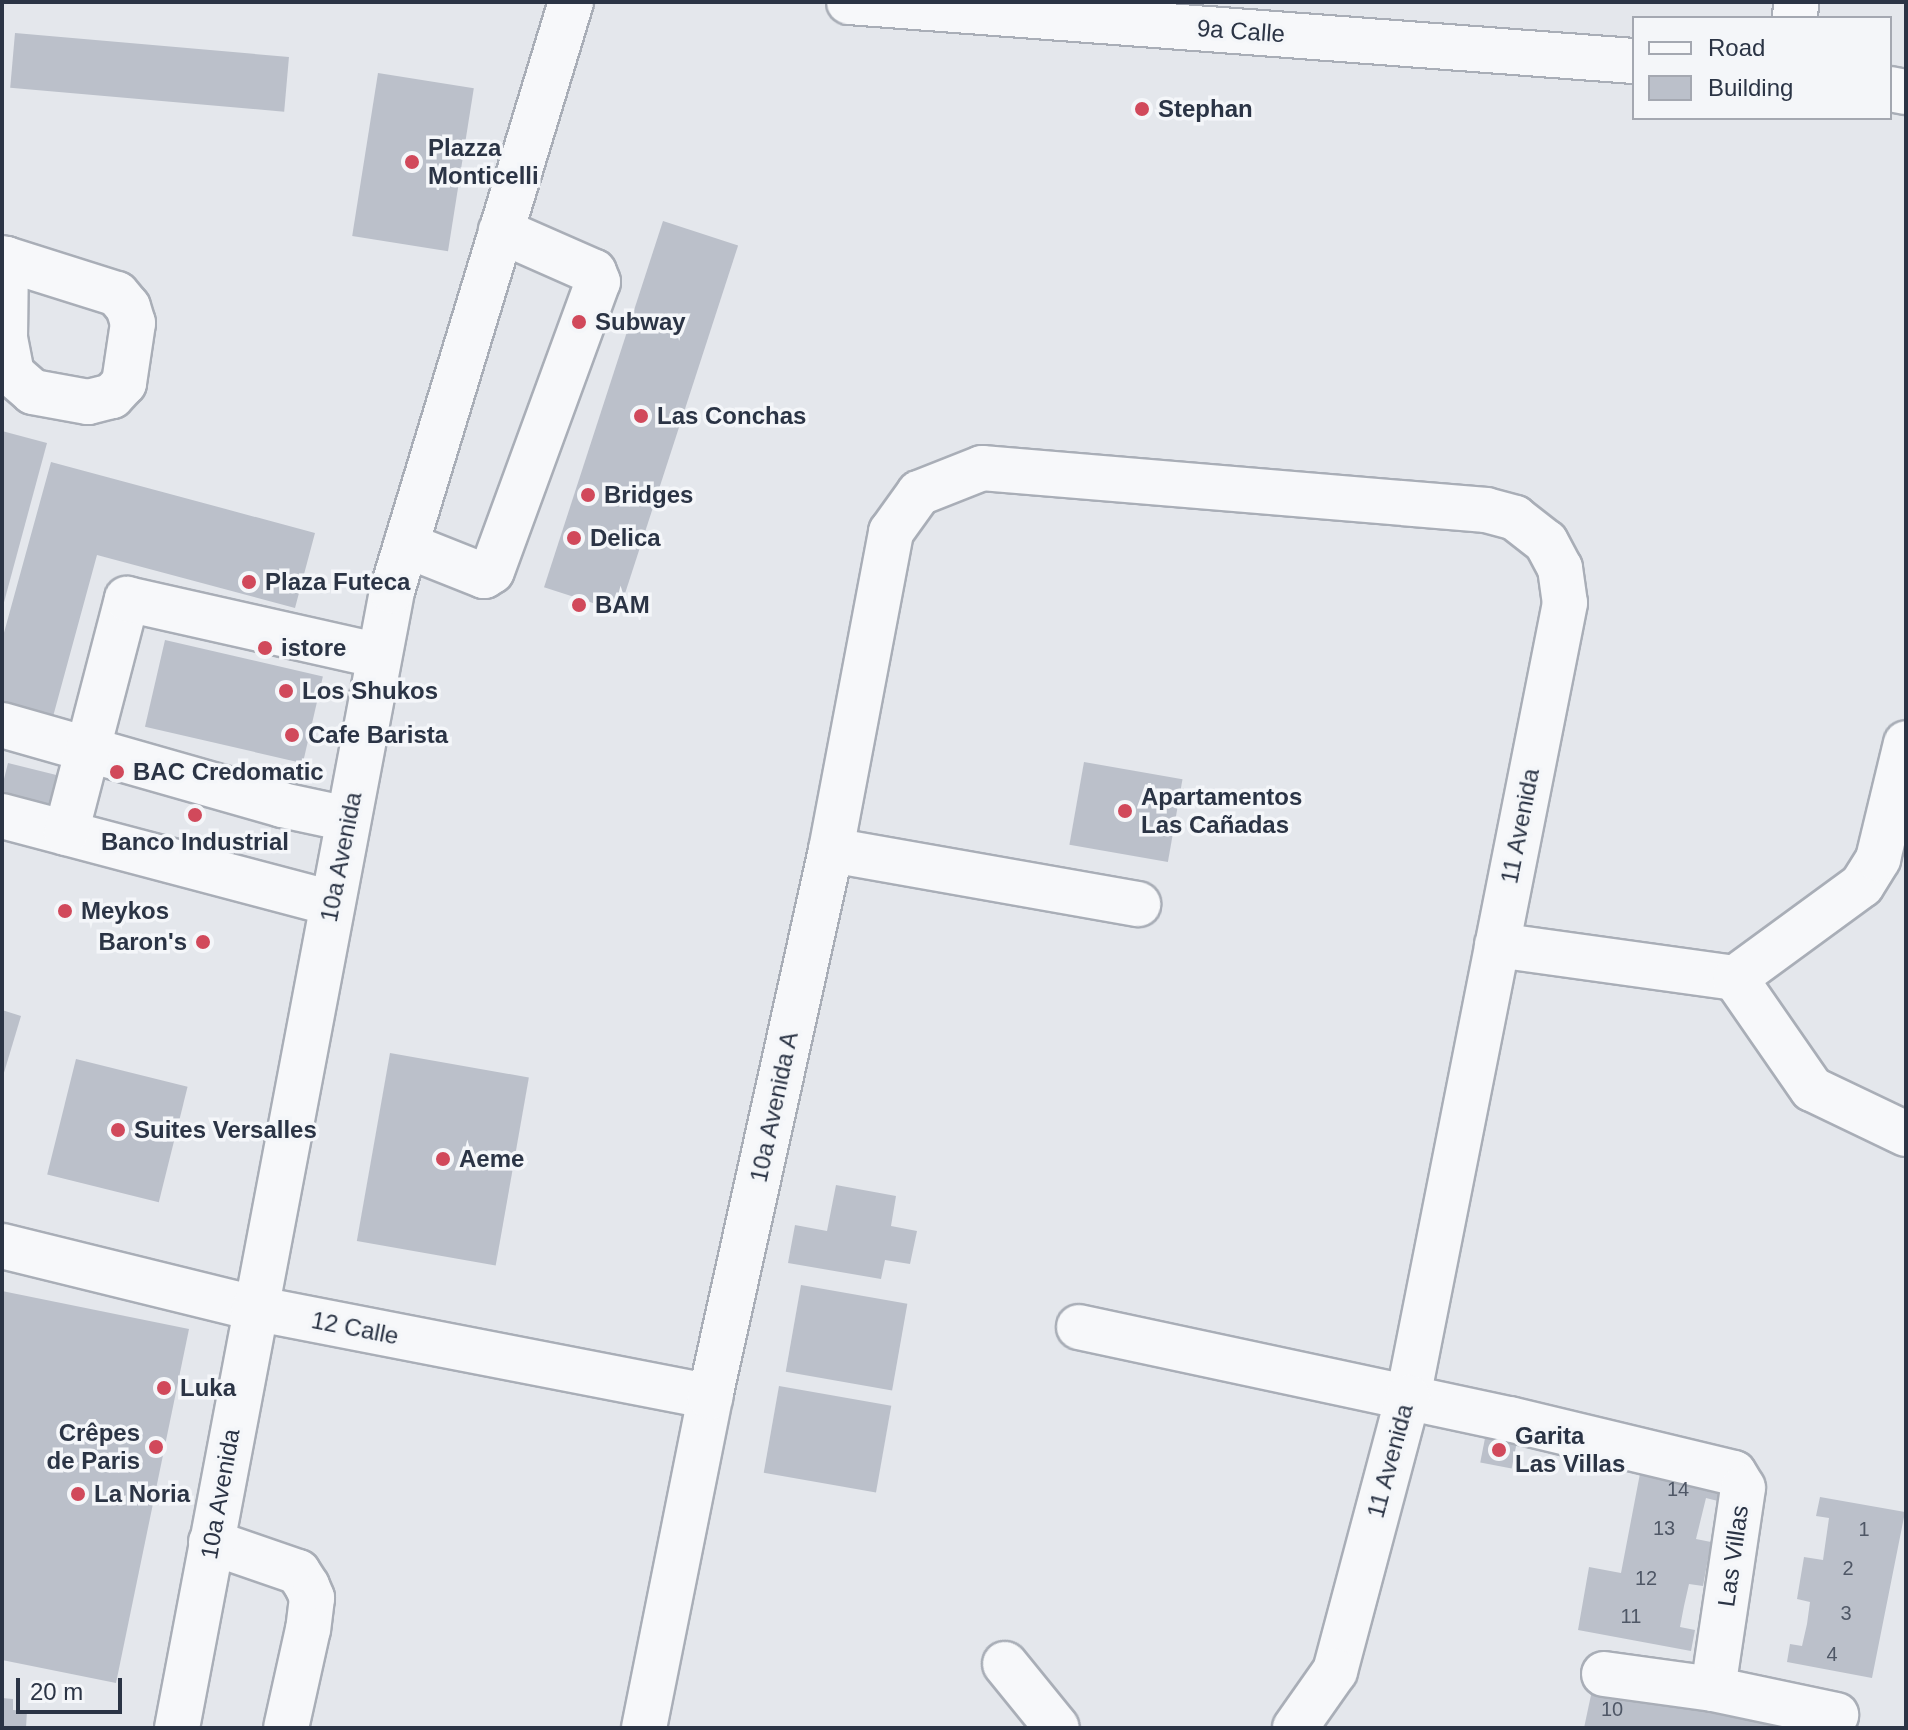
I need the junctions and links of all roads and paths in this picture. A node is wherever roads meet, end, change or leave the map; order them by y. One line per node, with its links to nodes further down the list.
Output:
1 (571, 2): 6 (street, 10a Avenida)
2 (849, 2): 3 (street, 9a Calle)
3 (1166, 14): 4 (street, 9a Calle)
4 (1224, 16): 5 (street, 9a Calle)
5 (1632, 61)
6 (501, 231): 8 (street, 10a Avenida); 8 (street)
7 (919, 493): 16 (street, 10a Avenida A); 19 (street, 11 Avenida)
8 (406, 545): 9 (street, 10a Avenida)
9 (379, 656): 12 (street); 14 (street, 10a Avenida)
10 (2, 725): 12 (street)
11 (1906, 743): 20 (street)
12 (88, 747): 14 (street); 15 (street)
13 (2, 816): 15 (street)
14 (348, 819): 17 (street, 10a Avenida)
15 (66, 833): 17 (street)
16 (831, 850): 18 (street); 25 (street, 10a Avenida A)
17 (332, 903): 23 (street, 10a Avenida)
18 (1138, 904)
19 (1497, 945): 20 (street); 26 (street, 11 Avenida)
20 (1735, 978): 21 (street)
21 (1906, 1134)
22 (2, 1246): 23 (street, 12 Calle)
23 (254, 1308): 25 (street, 12 Calle); 27 (street, 10a Avenida)
24 (1079, 1327): 26 (street, Las Villas)
25 (710, 1397): 34 (street, 10a Avenida A)
26 (1408, 1397): 30 (street, Las Villas); 36 (street, 11 Avenida)
27 (211, 1542): 32 (street, 10a Avenida); 33 (street)
28 (1005, 1664): 35 (street)
29 (1604, 1674): 30 (street)
30 (1713, 1689): 31 (street)
31 (1836, 1715)
32 (177, 1728)
33 (286, 1728)
34 (644, 1728)
35 (1057, 1728)
36 (1295, 1728)

